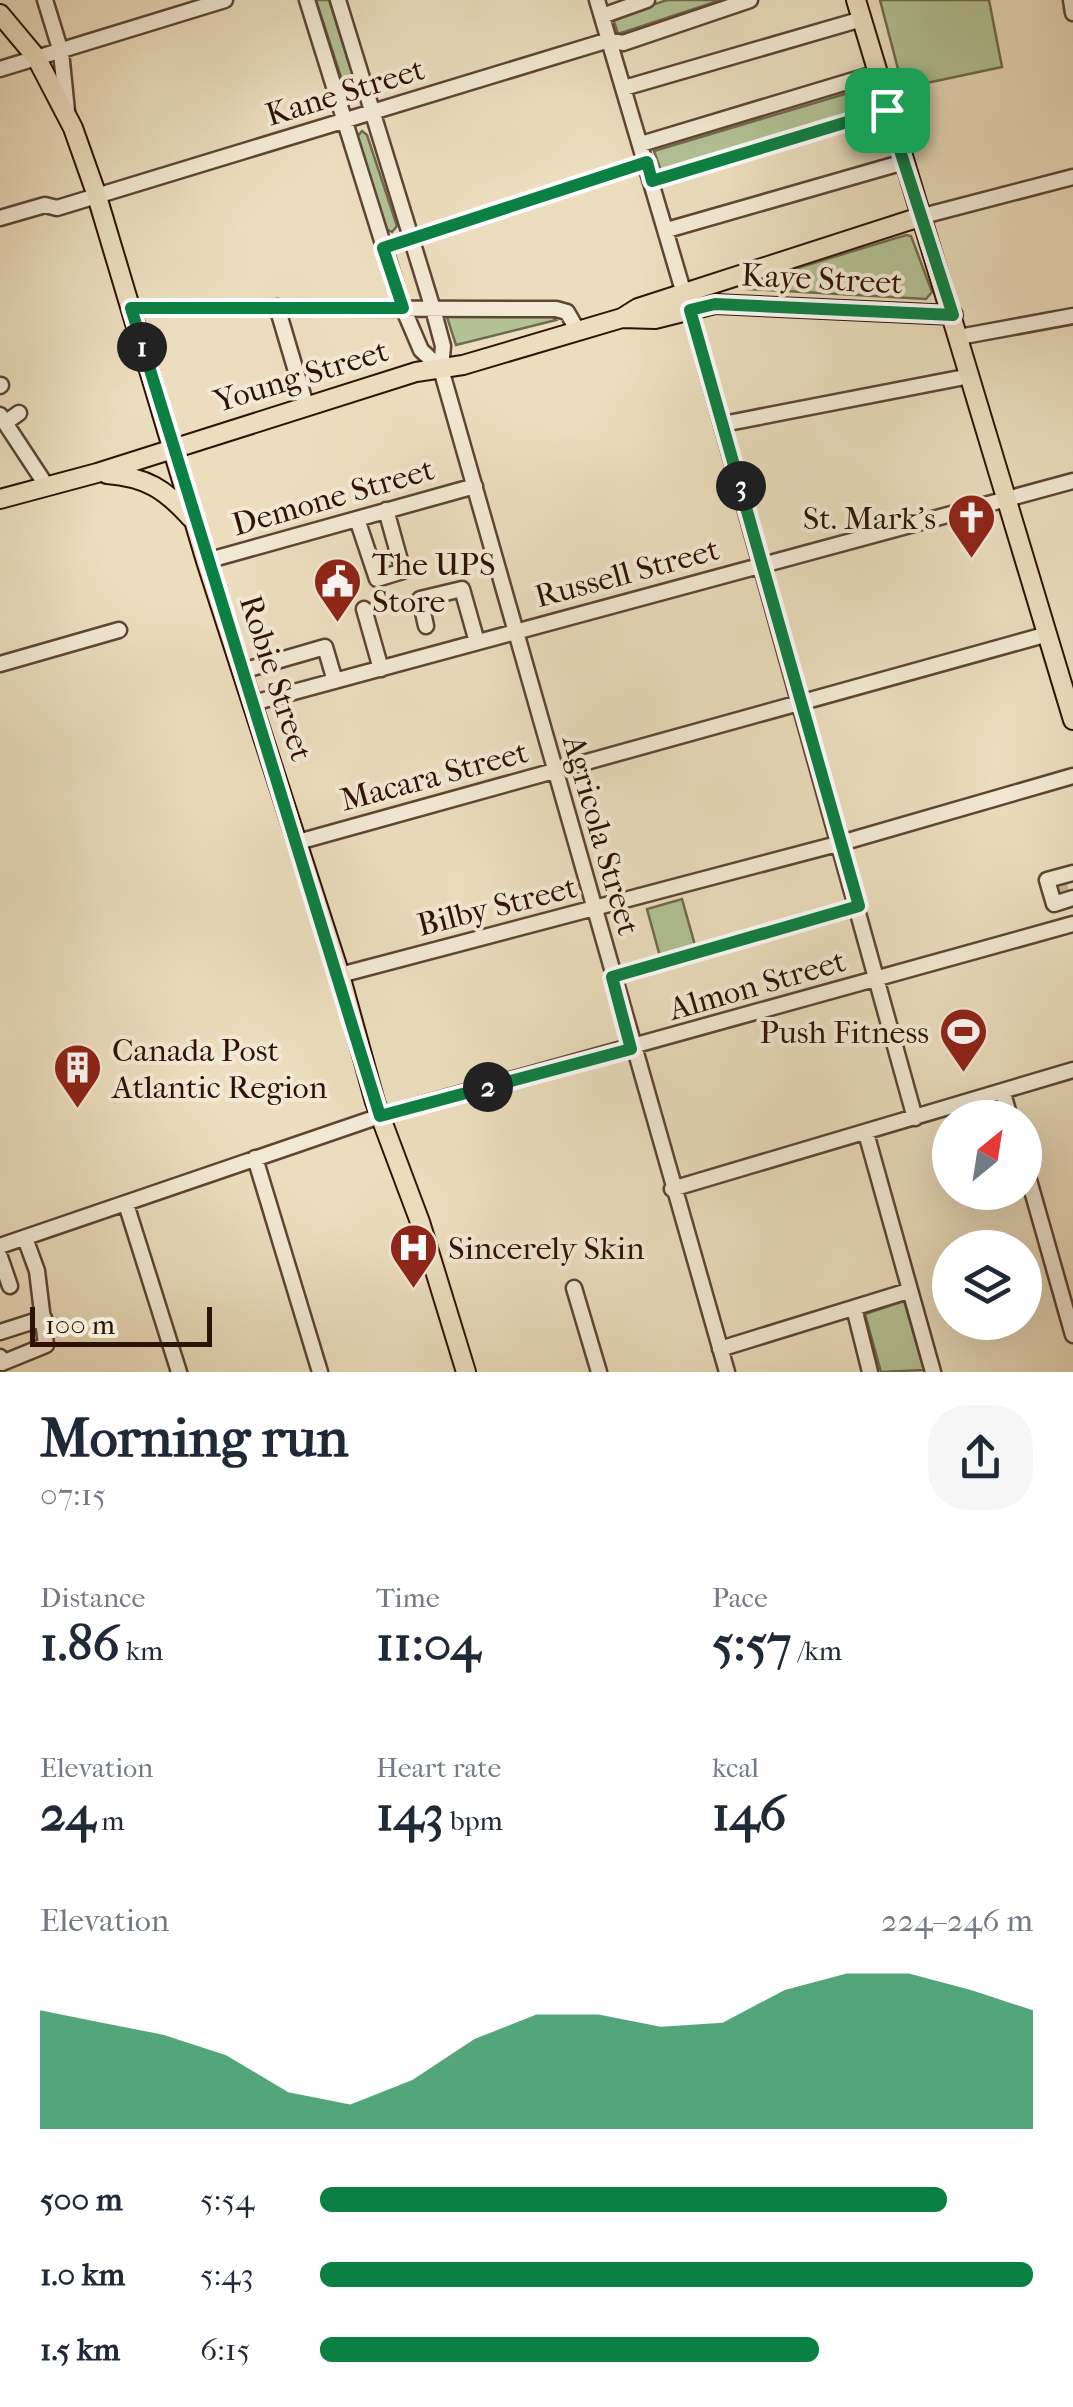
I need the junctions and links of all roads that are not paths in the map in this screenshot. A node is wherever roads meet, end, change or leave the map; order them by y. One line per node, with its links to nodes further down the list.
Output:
1 (45, 0): 15 (street, Robie Street)
2 (225, 0): 15 (street)
3 (307, 0): 23 (street, Agricola Street)
4 (338, 0): 21 (street, Agricola Street)
5 (597, 0): 12 (street)
6 (647, 0): 12 (street)
7 (750, 0): 14 (street, Kane Street)
8 (856, 0): 13 (main road)
9 (1071, 0): 10 (street)
10 (1073, 13)
11 (0, 14): 16 (main road)
12 (602, 16): 14 (street)
13 (862, 19): 18 (main road); 19 (street)
14 (609, 40): 19 (street); 21 (street, Kane Street)
15 (61, 52): 16 (street); 22 (street, Robie Street)
16 (36, 58): 17 (street); 22 (main road)
17 (0, 70)
18 (876, 72): 20 (main road); 24 (street)
19 (624, 88): 24 (street)
20 (887, 110): 26 (main road); 28 (street)
21 (374, 112): 23 (street, Kane Street); 33 (street, Agricola Street)
22 (68, 116): 29 (main road, Robie Street)
23 (346, 121): 29 (street, Kane Street); 34 (street, Agricola Street)
24 (641, 144): 25 (street)
25 (647, 162): 28 (street); 33 (street)
26 (904, 162): 30 (main road); 32 (street)
27 (1073, 177): 30 (street, Young Street)
28 (652, 181): 32 (street)
29 (96, 193): 31 (street, Kane Street); 37 (main road, Robie Street)
30 (924, 216): 35 (main road, Young Street); 40 (main road)
31 (0, 218)
32 (668, 230): 35 (street)
33 (412, 238): 34 (street); 39 (street, Agricola Street)
34 (383, 248): 38 (street, Agricola Street)
35 (687, 302): 40 (main road, Kaye Street); 42 (main road, Young Street); 49 (street)
36 (278, 307): 37 (street); 38 (street); 46 (street)
37 (131, 308): 52 (main road, Robie Street)
38 (403, 308): 39 (street); 44 (street, Agricola Street)
39 (433, 309): 42 (street); 44 (street, Agricola Street)
40 (953, 315): 43 (main road)
41 (1073, 316): 43 (street)
42 (578, 332): 44 (main road, Young Street)
43 (960, 337): 45 (main road)
44 (441, 370): 46 (main road, Young Street); 56 (street, Agricola Street)
45 (970, 376): 49 (street); 57 (main road)
46 (306, 405): 52 (main road, Young Street)
47 (19, 413): 48 (street)
48 (2, 419): 51 (street)
49 (723, 424): 63 (street)
50 (33, 434): 51 (street)
51 (18, 443): 55 (street)
52 (172, 449): 53 (main road, Young Street); 61 (main road, Robie Street)
53 (97, 473): 55 (main road, Young Street); 61 (main road)
54 (1073, 480): 57 (street, Russell Street)
55 (46, 485): 58 (main road, Young Street)
56 (475, 486): 59 (street, Demone Street); 67 (street, Agricola Street)
57 (1008, 496): 63 (street, Russell Street); 68 (main road)
58 (0, 498)
59 (386, 510): 60 (street, Demone Street); 60 (street)
60 (357, 518): 62 (street, Demone Street)
61 (195, 522): 62 (main road, Robie Street)
62 (206, 560): 74 (main road, Robie Street)
63 (763, 564): 67 (street, Russell Street); 77 (street)
64 (364, 609): 73 (street)
65 (426, 626): 69 (street)
66 (119, 630): 70 (street)
67 (516, 631): 69 (street, Russell Street); 79 (street, Agricola Street)
68 (1048, 634): 77 (street, Macara Street); 78 (main road)
69 (477, 642): 73 (street, Russell Street)
70 (46, 653): 71 (street); 72 (street)
71 (0, 656)
72 (0, 664)
73 (380, 669): 75 (street, Russell Street)
74 (242, 671): 75 (street); 76 (main road, Robie Street)
75 (334, 681): 76 (street, Russell Street)
76 (253, 704): 81 (main road, Robie Street)
77 (801, 705): 79 (street, Macara Street); 82 (street)
78 (1073, 720)
79 (554, 771): 81 (street, Macara Street); 85 (street, Agricola Street)
80 (1073, 776): 82 (street, Bilby Street)
81 (298, 842): 87 (main road, Robie Street)
82 (841, 843): 84 (street); 85 (street, Bilby Street)
83 (1065, 888): 86 (street)
84 (859, 906): 88 (street); 89 (street)
85 (594, 910): 87 (street, Bilby Street); 88 (street, Agricola Street)
86 (1072, 924): 89 (street, Almon Street)
87 (340, 975): 94 (main road, Robie Street)
88 (612, 977): 90 (street, Agricola Street)
89 (879, 980): 90 (street, Almon Street); 95 (street)
90 (631, 1049): 94 (street, Almon Street); 98 (street, Agricola Street)
91 (1073, 1070): 92 (street)
92 (1003, 1093): 93 (street); 95 (street)
93 (1005, 1100)
94 (380, 1116): 97 (street, Almon Street); 115 (main road, Robie Street)
95 (915, 1118): 96 (street)
96 (866, 1133): 98 (street); 106 (street)
97 (255, 1158): 99 (street, Almon Street); 114 (street)
98 (672, 1189): 111 (street, Agricola Street)
99 (126, 1204): 101 (street, Almon Street); 113 (street)
100 (1037, 1210): 110 (street)
101 (24, 1238): 102 (street, Almon Street); 108 (street)
102 (0, 1246)
103 (0, 1257): 104 (street)
104 (10, 1286)
105 (574, 1288): 116 (street)
106 (908, 1292): 107 (street); 119 (street)
107 (854, 1308): 111 (street); 118 (street)
108 (44, 1318): 109 (street); 112 (street)
109 (0, 1332)
110 (1073, 1335)
111 (720, 1349): 117 (street, Agricola Street)
112 (2, 1364)
113 (179, 1372)
114 (320, 1372)
115 (466, 1372)
116 (599, 1372)
117 (726, 1372)
118 (870, 1372)
119 (933, 1372)

